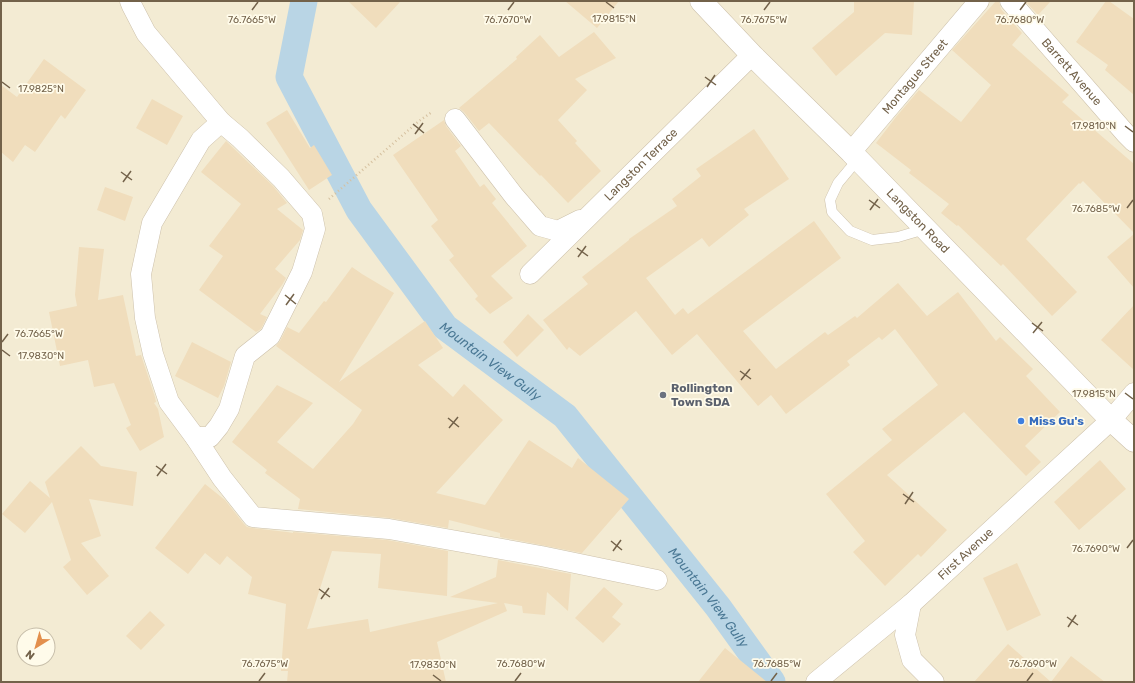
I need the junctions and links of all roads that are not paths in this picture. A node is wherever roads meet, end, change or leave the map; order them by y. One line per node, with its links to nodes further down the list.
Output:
1 (130, 1): 7 (street)
2 (701, 1): 5 (street, Langston Road)
3 (979, 1): 9 (street, Montague Street)
4 (1010, 1): 8 (street, Barrett Avenue)
5 (752, 55): 9 (street, Langston Road); 10 (street, Langston Terrace)
6 (455, 119): 10 (street)
7 (221, 122): 15 (street); 15 (street)
8 (1131, 134)
9 (855, 156): 11 (street, Langston Road); 11 (lane)
10 (590, 215): 12 (street, Langston Terrace)
11 (925, 228): 14 (street, Langston Road)
12 (530, 274)
13 (1134, 392): 14 (street, First Avenue)
14 (1111, 420): 16 (street, Langston Road); 18 (street, First Avenue)
15 (195, 437): 17 (street)
16 (1134, 441)
17 (657, 580)
18 (911, 604): 19 (street, First Avenue); 20 (street)
19 (816, 682)
20 (934, 682)

